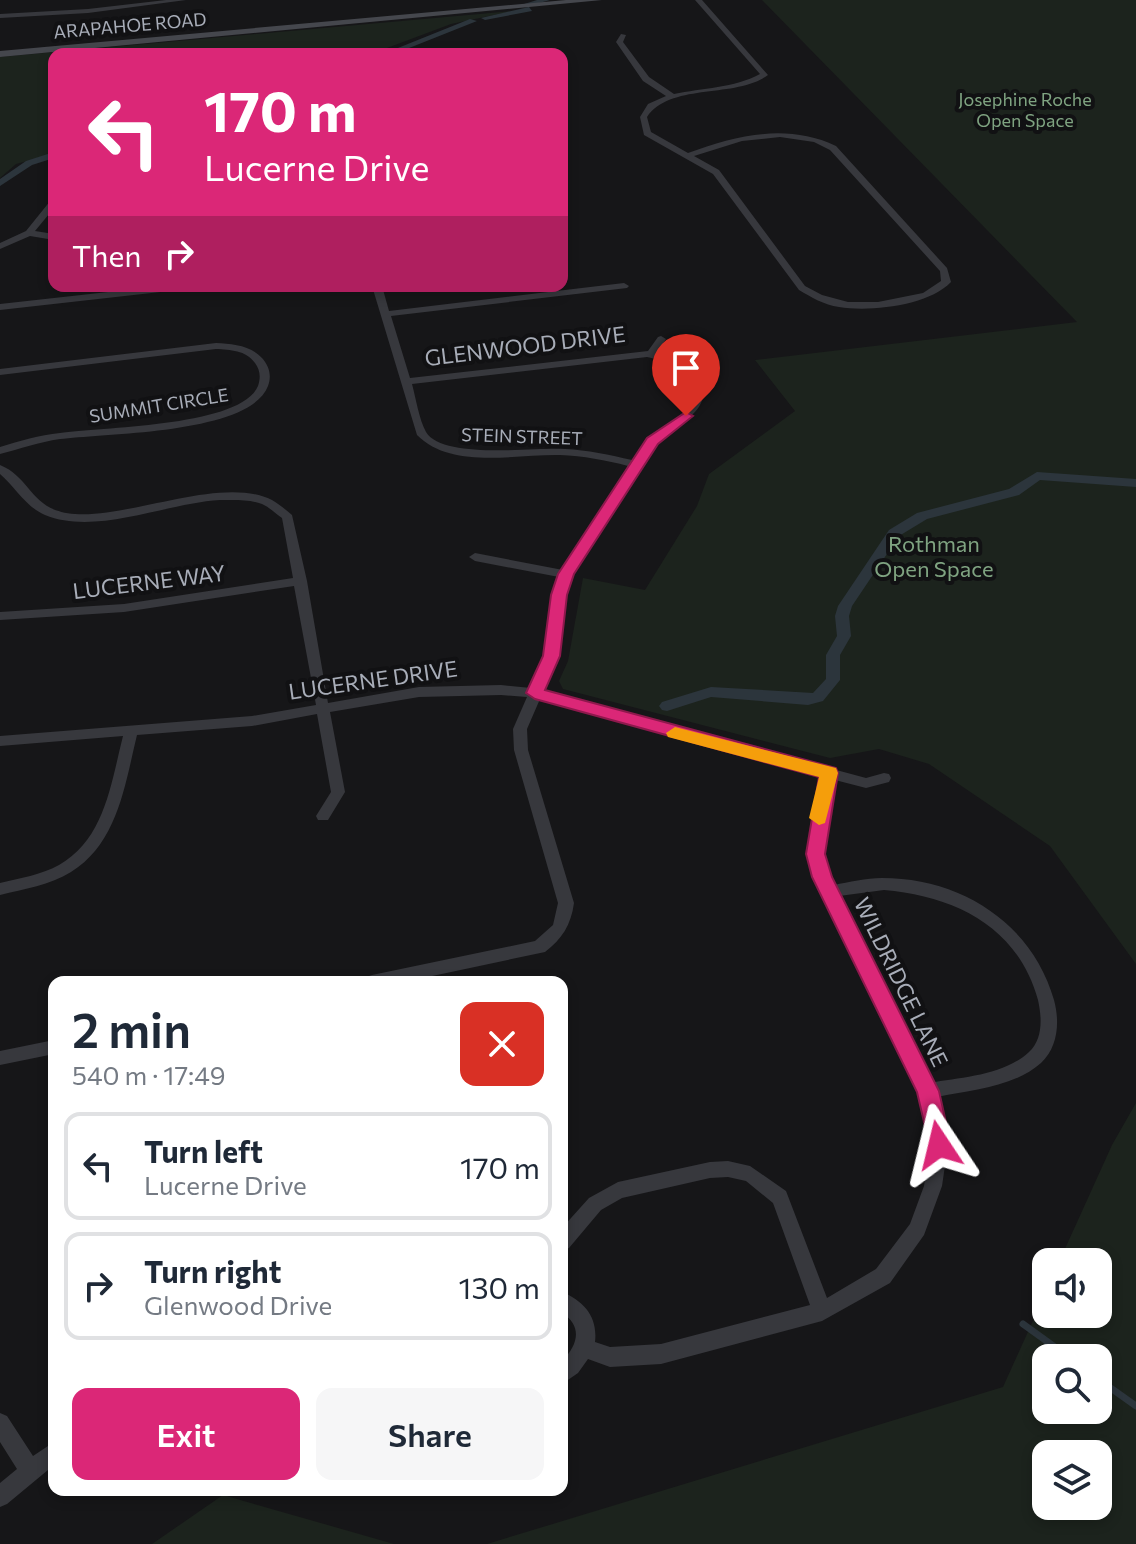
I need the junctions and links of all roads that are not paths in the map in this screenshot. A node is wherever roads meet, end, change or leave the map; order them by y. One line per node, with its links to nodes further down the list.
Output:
1 (17, 0): 5 (street)
2 (183, 0): 5 (street)
3 (597, 0): 8 (main road, ARAPAHOE ROAD)
4 (698, 0): 11 (street)
5 (12, 15): 6 (street)
6 (0, 16)
7 (623, 35): 11 (street)
8 (66, 48)
9 (48, 50): 10 (main road, ARAPAHOE ROAD)
10 (0, 54)
11 (671, 96): 12 (street)
12 (689, 155): 12 (street)
13 (48, 209): 14 (street)
14 (29, 233): 15 (street); 16 (street)
15 (48, 236)
16 (0, 246)
17 (624, 286): 18 (street)
18 (568, 289)
19 (134, 292): 22 (street)
20 (379, 292): 23 (street, STEIN STREET)
21 (533, 292): 23 (street)
22 (0, 307)
23 (387, 314): 27 (street, STEIN STREET)
24 (661, 339): 25 (street)
25 (651, 354): 27 (street, GLENWOOD DRIVE); 29 (street, GLENWOOD DRIVE)
26 (0, 372): 28 (street, SUMMIT CIRCLE)
27 (406, 382): 29 (street, STEIN STREET)
28 (0, 451)
29 (636, 465): 32 (street, GLENWOOD DRIVE)
30 (0, 468): 33 (street)
31 (475, 557): 32 (street)
32 (566, 574): 35 (street, GLENWOOD DRIVE)
33 (301, 581): 34 (street, LUCERNE WAY); 36 (street)
34 (0, 616)
35 (535, 693): 36 (street, LUCERNE DRIVE); 39 (street, LUCERNE DRIVE); 44 (street, GLENWOOD DRIVE)
36 (325, 709): 37 (street, LUCERNE DRIVE); 41 (street)
37 (131, 732): 38 (street, LUCERNE DRIVE); 42 (street)
38 (0, 741)
39 (829, 773): 40 (street, LUCERNE DRIVE); 43 (street, WILDRIDGE LANE)
40 (884, 778)
41 (323, 816)
42 (0, 889)
43 (830, 892): 47 (street, WILDRIDGE LANE); 47 (street)
44 (401, 976)
45 (48, 1048): 46 (street)
46 (0, 1058)
47 (928, 1091): 50 (street, WILDRIDGE LANE)
48 (568, 1235): 50 (street)
49 (568, 1306): 51 (street)
50 (822, 1311): 51 (street, WILDRIDGE LANE)
51 (586, 1349): 52 (street)
52 (568, 1370)
53 (0, 1423): 55 (street)
54 (48, 1457): 55 (street)
55 (31, 1472): 56 (street)
56 (0, 1497)

